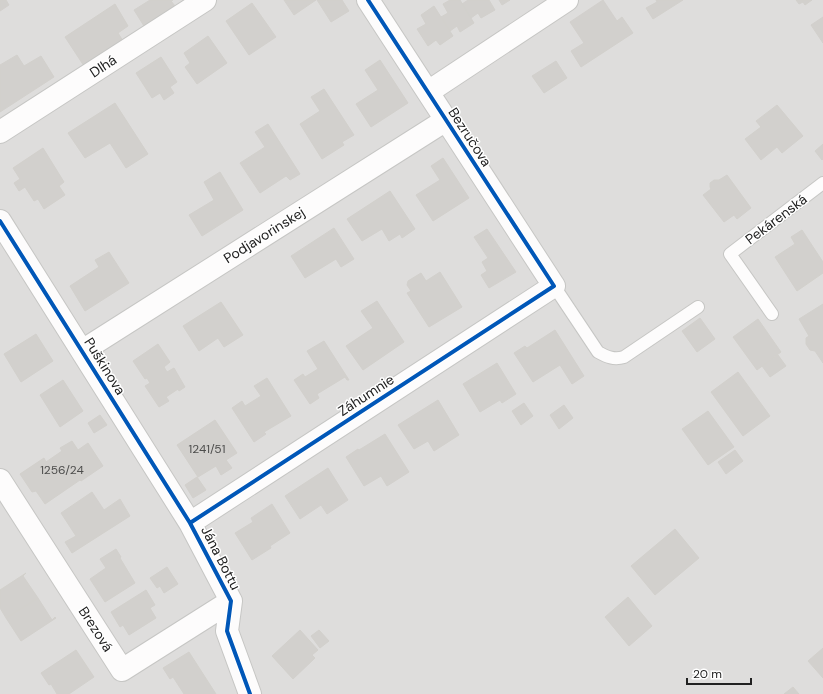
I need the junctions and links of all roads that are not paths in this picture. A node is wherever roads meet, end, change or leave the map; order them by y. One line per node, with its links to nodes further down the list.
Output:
1 (205, 0): 6 (street, Dlhá)
2 (567, 0): 4 (street)
3 (377, 3): 4 (street, Bezručova)
4 (428, 92): 5 (street, Bezručova)
5 (446, 120): 9 (street, Bezručova); 12 (street, Podjavorinskej)
6 (0, 132)
7 (823, 183): 11 (lane, Pekárenská)
8 (0, 221): 12 (street, Puškinova)
9 (554, 286): 10 (lane); 14 (street, Záhumnie)
10 (698, 307)
11 (772, 314)
12 (82, 351): 14 (street, Puškinova)
13 (0, 480): 15 (street, Brezová)
14 (190, 523): 15 (street, Jána Bottu)
15 (231, 601): 16 (street, Jána Bottu)
16 (250, 694)

